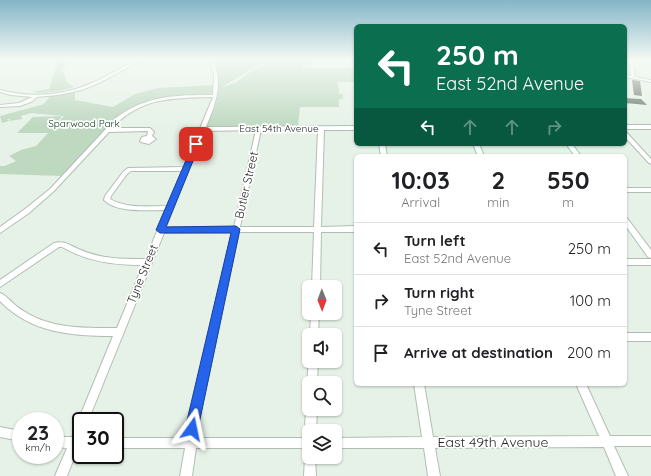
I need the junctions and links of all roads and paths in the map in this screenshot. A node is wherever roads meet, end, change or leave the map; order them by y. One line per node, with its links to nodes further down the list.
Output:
1 (96, 82): 4 (street)
2 (216, 82): 5 (street, Tyne Street)
3 (0, 91): 4 (street)
4 (37, 95): 6 (street)
5 (215, 96): 9 (street, Tyne Street); 13 (street)
6 (0, 106)
7 (627, 127): 8 (street)
8 (651, 127)
9 (203, 128): 10 (street, East 54th Avenue); 17 (street, Tyne Street)
10 (260, 128): 11 (street, East 54th Avenue); 22 (street, Butler Street)
11 (321, 128): 12 (street, East 54th Avenue); 23 (street)
12 (354, 128)
13 (108, 130): 15 (street); 25 (street)
14 (627, 136): 16 (street)
15 (149, 137)
16 (651, 162)
17 (186, 169): 20 (street, Tyne Street); 20 (street)
18 (627, 190): 19 (street)
19 (651, 190)
20 (169, 208): 26 (street, Tyne Street)
21 (627, 223): 27 (street)
22 (236, 229): 23 (street); 26 (street); 45 (street, Butler Street)
23 (318, 229): 24 (street); 31 (street)
24 (354, 229)
25 (0, 230)
26 (160, 230): 28 (street, Tyne Street)
27 (651, 255)
28 (147, 262): 32 (street); 34 (street, Tyne Street)
29 (627, 262): 30 (street)
30 (651, 262)
31 (316, 280)
32 (0, 284)
33 (0, 296): 34 (street)
34 (118, 332): 39 (street, Tyne Street)
35 (627, 337): 36 (street)
36 (651, 337)
37 (419, 386): 48 (street)
38 (582, 386): 43 (street)
39 (87, 412)
40 (0, 432): 41 (street)
41 (12, 434)
42 (651, 441): 43 (street, East 49th Avenue)
43 (607, 442): 48 (street, East 49th Avenue); 55 (street)
44 (124, 443): 45 (street)
45 (191, 443): 46 (street); 52 (street, Butler Street)
46 (302, 443)
47 (342, 443): 48 (street, East 49th Avenue)
48 (429, 443): 54 (street)
49 (72, 454): 51 (street)
50 (310, 464): 53 (street)
51 (61, 476)
52 (186, 476)
53 (310, 476)
54 (434, 476)
55 (622, 476)

